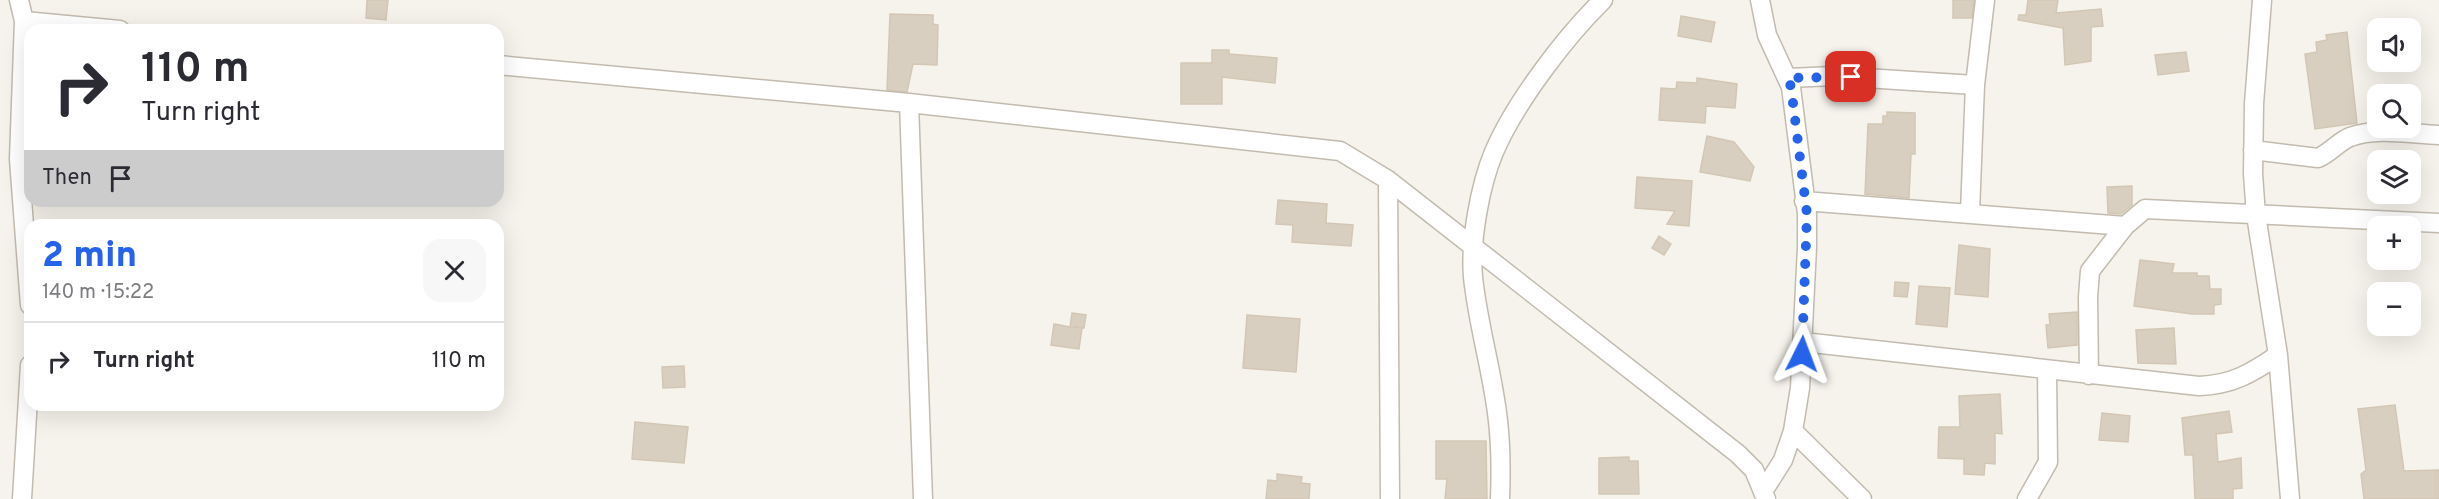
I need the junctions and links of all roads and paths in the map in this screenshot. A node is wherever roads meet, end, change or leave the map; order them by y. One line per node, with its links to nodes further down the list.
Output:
1 (19, 0): 6 (street)
2 (1603, 0): 23 (street)
3 (1760, 0): 11 (street)
4 (1985, 0): 12 (street)
5 (2262, 0): 15 (street)
6 (24, 21): 7 (street); 8 (street)
7 (24, 24)
8 (56, 24)
9 (24, 63): 21 (street)
10 (504, 66): 13 (street)
11 (1788, 78): 12 (street); 17 (street)
12 (1975, 85): 18 (street)
13 (909, 103): 16 (street); 32 (street)
14 (2439, 135): 15 (street)
15 (2253, 150): 19 (street)
16 (1388, 180): 23 (street); 33 (street)
17 (1804, 201): 18 (street); 24 (street)
18 (1970, 212): 22 (street)
19 (2256, 215): 20 (street); 22 (street); 25 (street)
20 (2439, 223)
21 (24, 225)
22 (2125, 226): 27 (street)
23 (1473, 248): 30 (street); 34 (street)
24 (1803, 342): 26 (street); 29 (street)
25 (2278, 355): 27 (street); 37 (street)
26 (2047, 371): 27 (street); 36 (street)
27 (2089, 375)
28 (27, 411): 31 (street)
29 (1793, 431): 30 (street); 35 (street)
30 (1765, 495)
31 (22, 499)
32 (923, 499)
33 (1390, 499)
34 (1500, 499)
35 (1862, 499)
36 (2027, 499)
37 (2290, 499)

